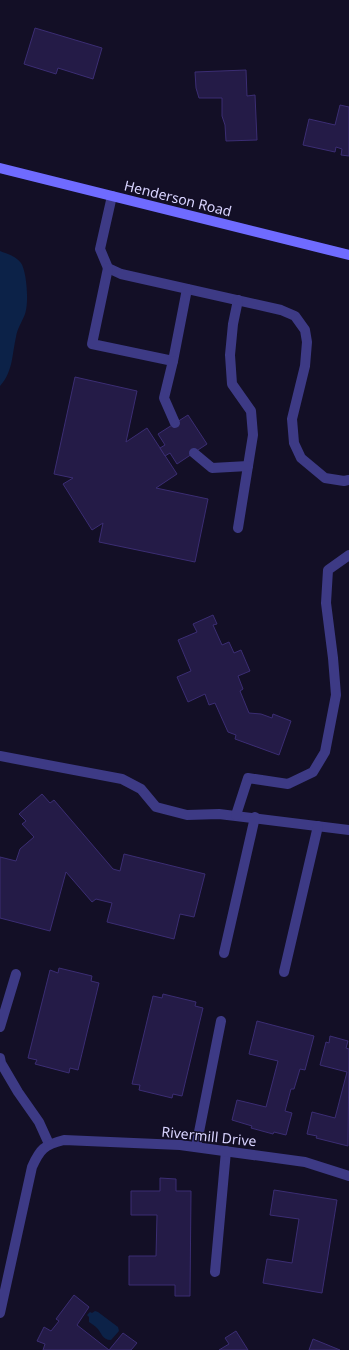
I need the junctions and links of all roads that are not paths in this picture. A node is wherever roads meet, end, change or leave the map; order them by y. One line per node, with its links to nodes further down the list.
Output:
1 (0, 168): 2 (main road, Henderson Road)
2 (112, 196): 3 (main road, Henderson Road); 4 (street)
3 (349, 255)
4 (108, 268): 5 (street); 7 (street)
5 (187, 289): 6 (street); 7 (street)
6 (238, 300): 10 (street); 11 (street)
7 (173, 360): 8 (street)
8 (176, 423)
9 (194, 453): 10 (street)
10 (248, 466): 12 (street)
11 (349, 480)
12 (238, 528)
13 (349, 555): 15 (street)
14 (0, 756): 15 (street)
15 (236, 816): 16 (street)
16 (255, 817): 17 (street); 19 (street)
17 (318, 826): 18 (street); 20 (street)
18 (349, 830)
19 (224, 953)
20 (284, 972)
21 (16, 974): 23 (street)
22 (221, 1021): 26 (street)
23 (0, 1027)
24 (0, 1058): 25 (street)
25 (49, 1144): 26 (street, Rivermill Drive); 30 (street)
26 (196, 1148): 27 (street, Rivermill Drive)
27 (226, 1151): 28 (street, Rivermill Drive); 29 (street)
28 (349, 1176)
29 (215, 1272)
30 (0, 1313)

